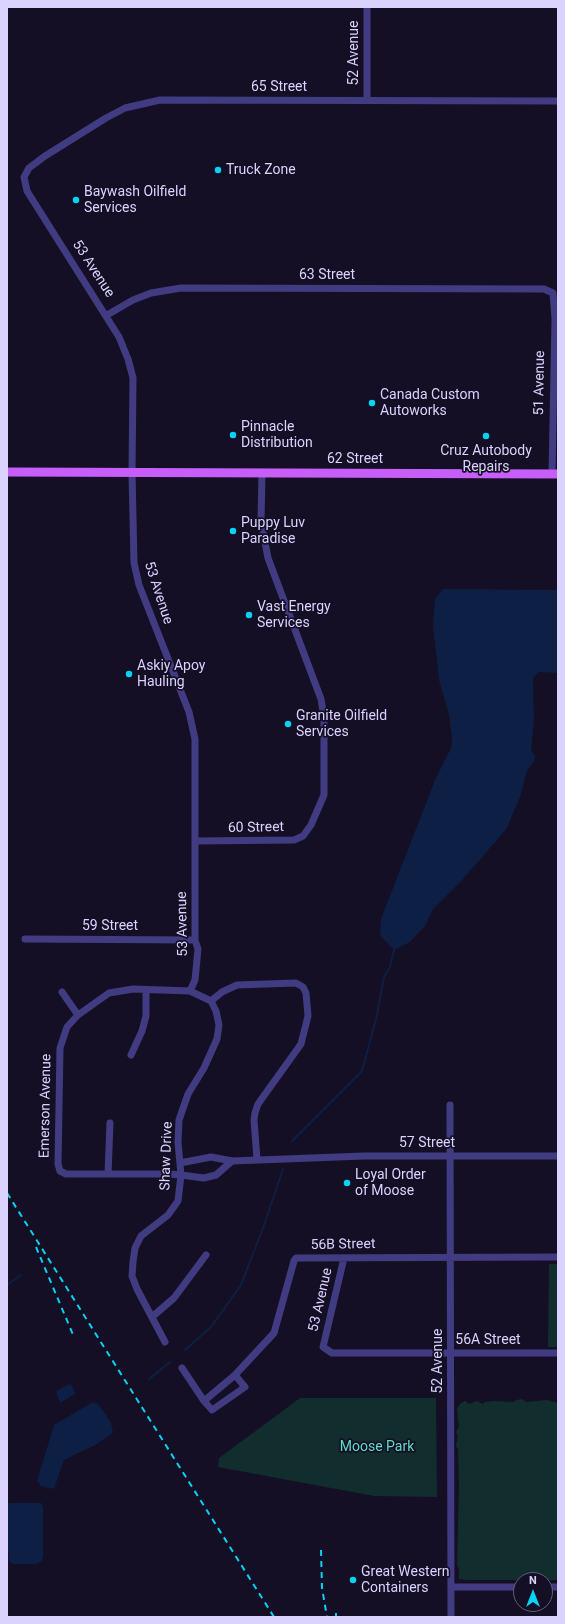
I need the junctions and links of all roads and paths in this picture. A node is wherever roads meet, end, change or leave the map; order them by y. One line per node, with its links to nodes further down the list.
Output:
1 (367, 7): 2 (street, 52 Avenue)
2 (366, 100): 3 (street, 65 Street); 4 (street, 65 Street)
3 (558, 101)
4 (24, 177): 6 (street, 53 Avenue)
5 (553, 293): 6 (street, 63 Street); 10 (street, 51 Avenue)
6 (107, 315): 8 (street, 53 Avenue)
7 (7, 472): 8 (main road, 62 Street)
8 (132, 473): 9 (main road, 62 Street); 11 (street, 53 Avenue)
9 (262, 473): 10 (main road, 62 Street); 11 (street, 60 Street)
10 (555, 474)
11 (196, 841): 13 (street, 53 Avenue)
12 (25, 939): 13 (street, 59 Street)
13 (195, 940): 15 (street, 53 Avenue)
14 (146, 990): 15 (street, Emerson Avenue); 18 (street, Emerson Avenue); 19 (street)
15 (190, 991): 17 (street)
16 (62, 992): 18 (street)
17 (210, 1001): 24 (street); 26 (street, Shaw Drive)
18 (78, 1015): 27 (street, Emerson Avenue)
19 (131, 1055)
20 (450, 1104): 22 (street, 52 Avenue)
21 (110, 1123): 27 (street)
22 (451, 1156): 23 (street, 57 Street); 24 (street, 57 Street); 30 (street, 52 Avenue)
23 (558, 1156)
24 (257, 1159): 25 (street, 57 Street)
25 (232, 1160): 26 (street, 57 Street); 28 (street)
26 (180, 1163): 28 (street, Shaw Drive)
27 (108, 1174): 28 (street)
28 (181, 1175): 33 (street, Shaw Drive)
29 (206, 1255): 33 (street)
30 (451, 1257): 31 (street, 56B Street); 32 (street, 56B Street); 36 (street, 52 Avenue)
31 (558, 1257)
32 (344, 1258): 35 (street, 53 Avenue); 39 (street, 56B Street)
33 (152, 1317): 34 (street, Shaw Drive)
34 (166, 1342)
35 (324, 1347): 36 (street, 56A Street)
36 (451, 1353): 37 (street, 56A Street); 41 (street, 52 Avenue)
37 (558, 1353)
38 (182, 1368): 40 (street)
39 (236, 1374): 40 (street, 56B Street); 40 (street)
40 (204, 1402)
41 (451, 1587): 42 (street); 43 (street, 52 Avenue)
42 (513, 1587)
43 (451, 1617)

